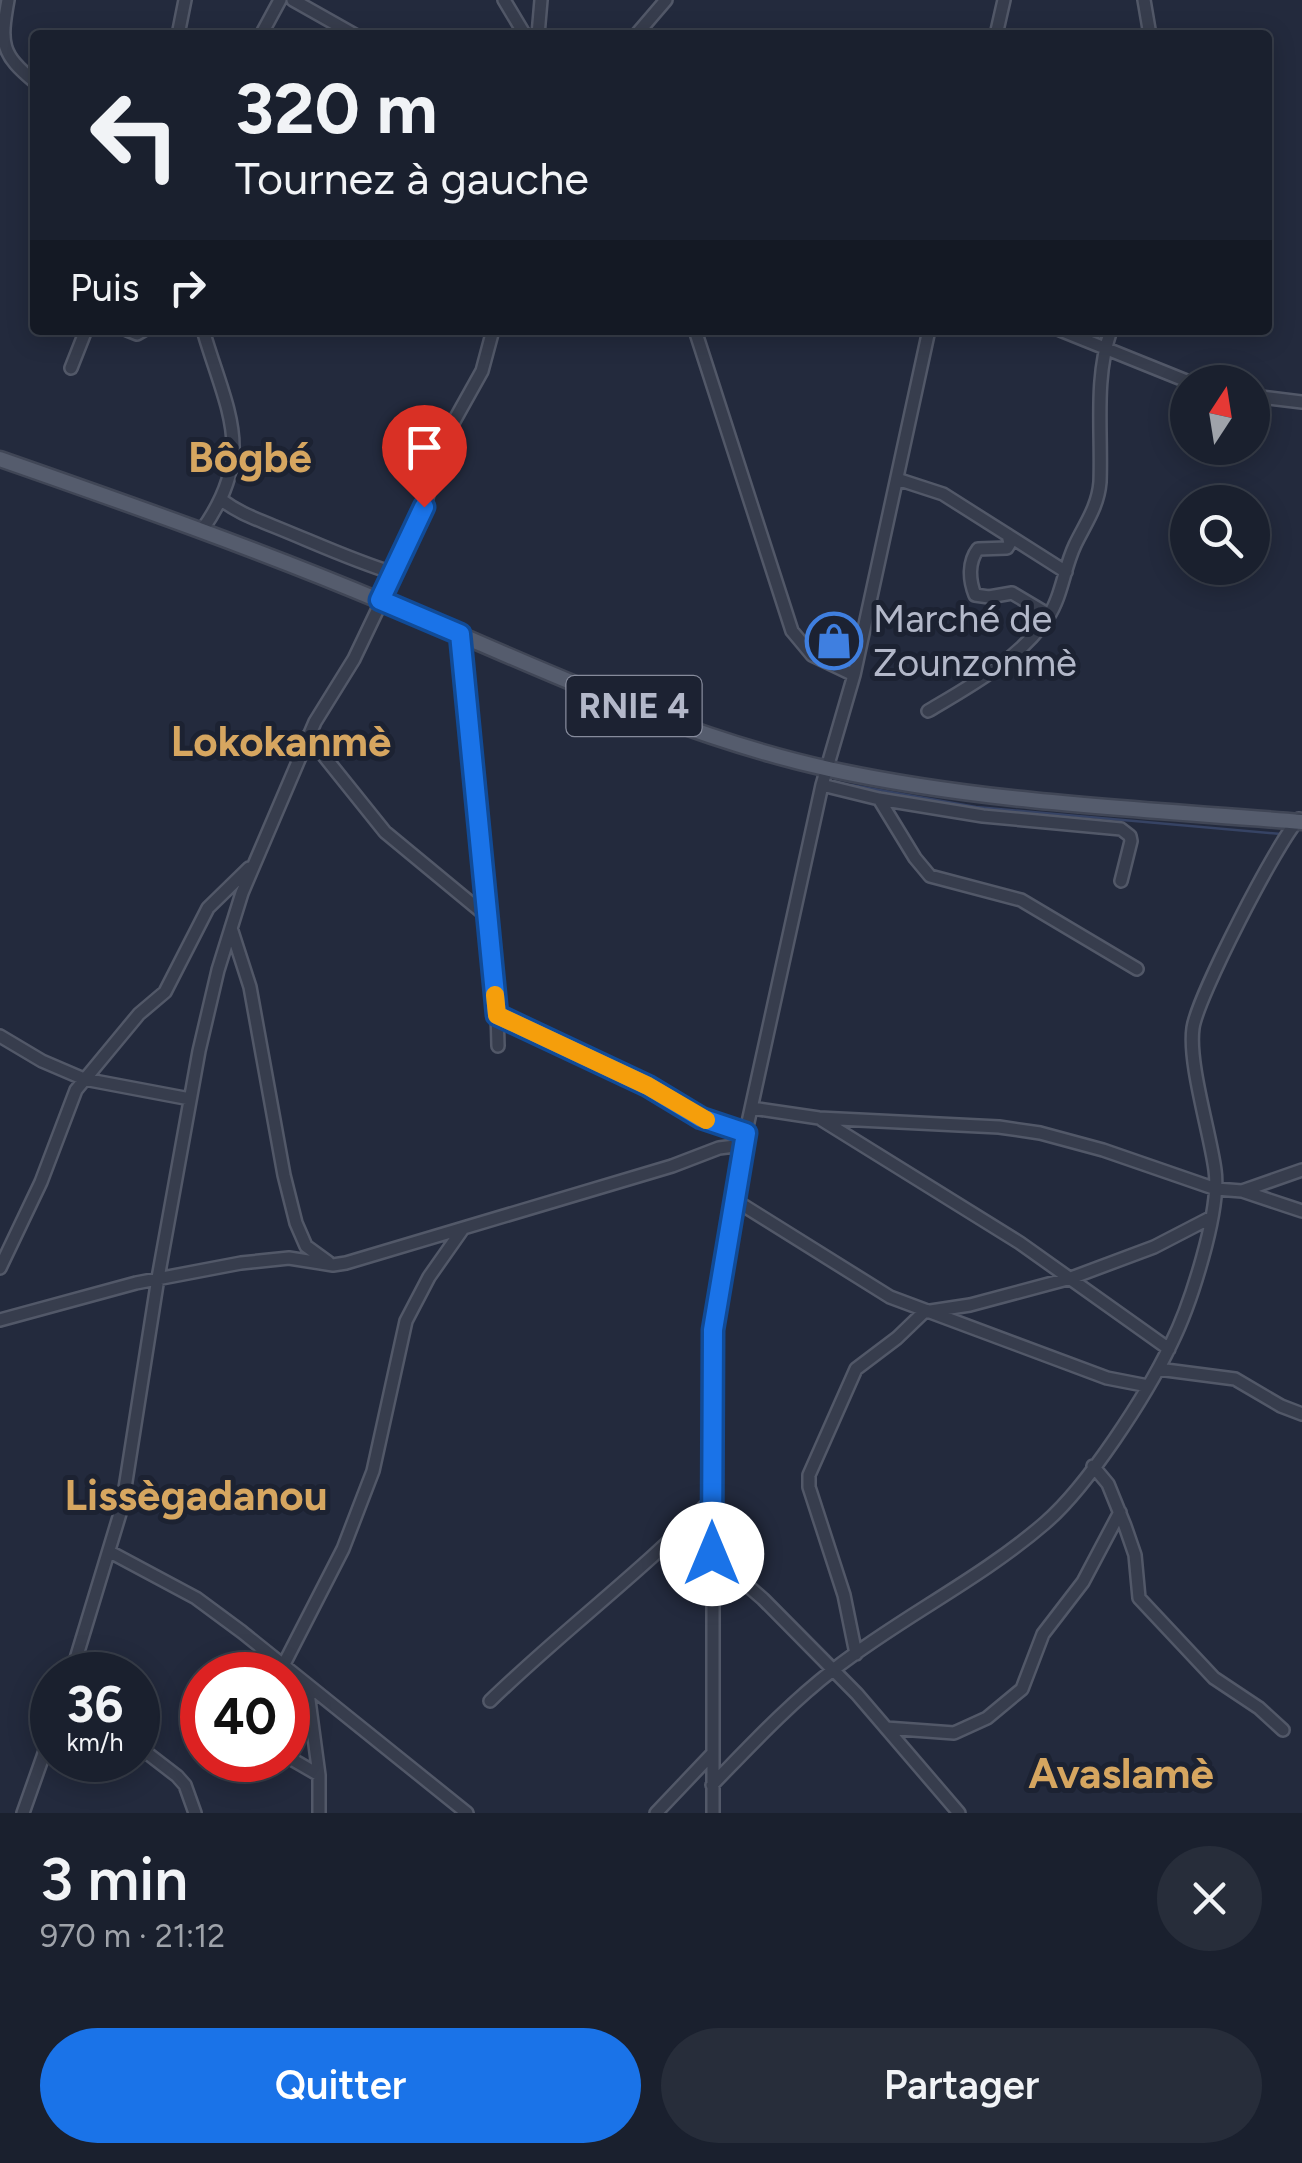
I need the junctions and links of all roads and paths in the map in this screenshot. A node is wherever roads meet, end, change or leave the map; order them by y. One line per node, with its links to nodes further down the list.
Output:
1 (8, 0): 18 (street)
2 (185, 0): 10 (street)
3 (280, 0): 11 (street)
4 (293, 0): 12 (street)
5 (504, 0): 13 (street)
6 (541, 0): 14 (street)
7 (666, 0): 15 (street)
8 (1004, 0): 16 (street)
9 (1144, 0): 17 (street)
10 (179, 30)
11 (263, 30)
12 (346, 30)
13 (521, 30)
14 (538, 30)
15 (643, 30)
16 (997, 30)
17 (1149, 30)
18 (30, 78)
19 (84, 335): 27 (street)
20 (204, 335): 33 (street)
21 (492, 335): 37 (street)
22 (698, 335): 41 (street)
23 (928, 335): 32 (street)
24 (1071, 335): 26 (street)
25 (1109, 335): 26 (street)
26 (1104, 350): 28 (street); 36 (street)
27 (71, 368)
28 (1170, 375)
29 (1270, 398): 30 (street)
30 (1302, 402)
31 (0, 459): 34 (main road, RNIE 4)
32 (896, 480): 35 (street); 41 (street)
33 (223, 501): 34 (street); 37 (street)
34 (202, 530): 38 (main road, RNIE 4)
35 (1008, 535): 36 (street); 39 (street)
36 (1066, 572): 39 (street)
37 (393, 573): 38 (street)
38 (380, 600): 40 (main road, RNIE 4); 43 (street)
39 (1050, 615): 42 (street)
40 (460, 634): 44 (main road, RNIE 4); 51 (street)
41 (854, 674): 44 (street)
42 (928, 710)
43 (308, 736): 49 (street); 51 (street)
44 (827, 768): 45 (street); 47 (main road, RNIE 4)
45 (822, 785): 46 (street); 59 (street)
46 (879, 799): 47 (street); 53 (street)
47 (985, 807): 48 (main road, RNIE 4); 50 (street)
48 (1300, 820): 63 (street)
49 (252, 865): 52 (street); 57 (street)
50 (1121, 882)
51 (489, 918): 54 (street)
52 (231, 928): 58 (street); 69 (street)
53 (1136, 970)
54 (497, 1015): 56 (street); 61 (street)
55 (0, 1036): 57 (street)
56 (498, 1046)
57 (84, 1079): 58 (street); 70 (street)
58 (190, 1099): 71 (street)
59 (752, 1108): 60 (street); 61 (street)
60 (818, 1118): 63 (street); 72 (street)
61 (745, 1139): 65 (street); 68 (street)
62 (1302, 1170): 64 (street)
63 (1216, 1189): 64 (street); 67 (street)
64 (1242, 1191): 66 (street)
65 (733, 1200): 73 (street); 80 (street)
66 (1302, 1210)
67 (1212, 1217): 72 (street); 75 (street)
68 (462, 1230): 69 (street); 86 (street)
69 (333, 1265): 71 (street)
70 (0, 1268)
71 (158, 1278): 74 (street); 82 (street)
72 (1072, 1278): 73 (street); 75 (street)
73 (924, 1312): 77 (street); 87 (street)
74 (0, 1320)
75 (1169, 1348): 76 (street)
76 (1158, 1369): 77 (street); 78 (street)
77 (1148, 1386): 79 (street)
78 (1302, 1414)
79 (1093, 1466): 81 (street); 87 (street)
80 (712, 1499): 83 (street); 90 (street)
81 (1120, 1512): 92 (street); 93 (street)
82 (110, 1552): 84 (street); 85 (street)
83 (712, 1554): 88 (street); 94 (street)
84 (78, 1652)
85 (265, 1652)
86 (290, 1652)
87 (856, 1654): 88 (street)
88 (833, 1670): 92 (street); 99 (street)
89 (310, 1686): 103 (street)
90 (490, 1701)
91 (310, 1707): 97 (street)
92 (886, 1728): 106 (street)
93 (1284, 1730)
94 (712, 1754): 99 (street); 104 (street)
95 (160, 1764): 101 (street)
96 (310, 1770): 97 (street)
97 (319, 1775): 102 (street)
98 (34, 1782): 100 (street)
99 (712, 1785): 105 (street)
100 (23, 1813)
101 (195, 1813)
102 (319, 1813)
103 (466, 1813)
104 (656, 1813)
105 (713, 1813)
106 (959, 1813)

